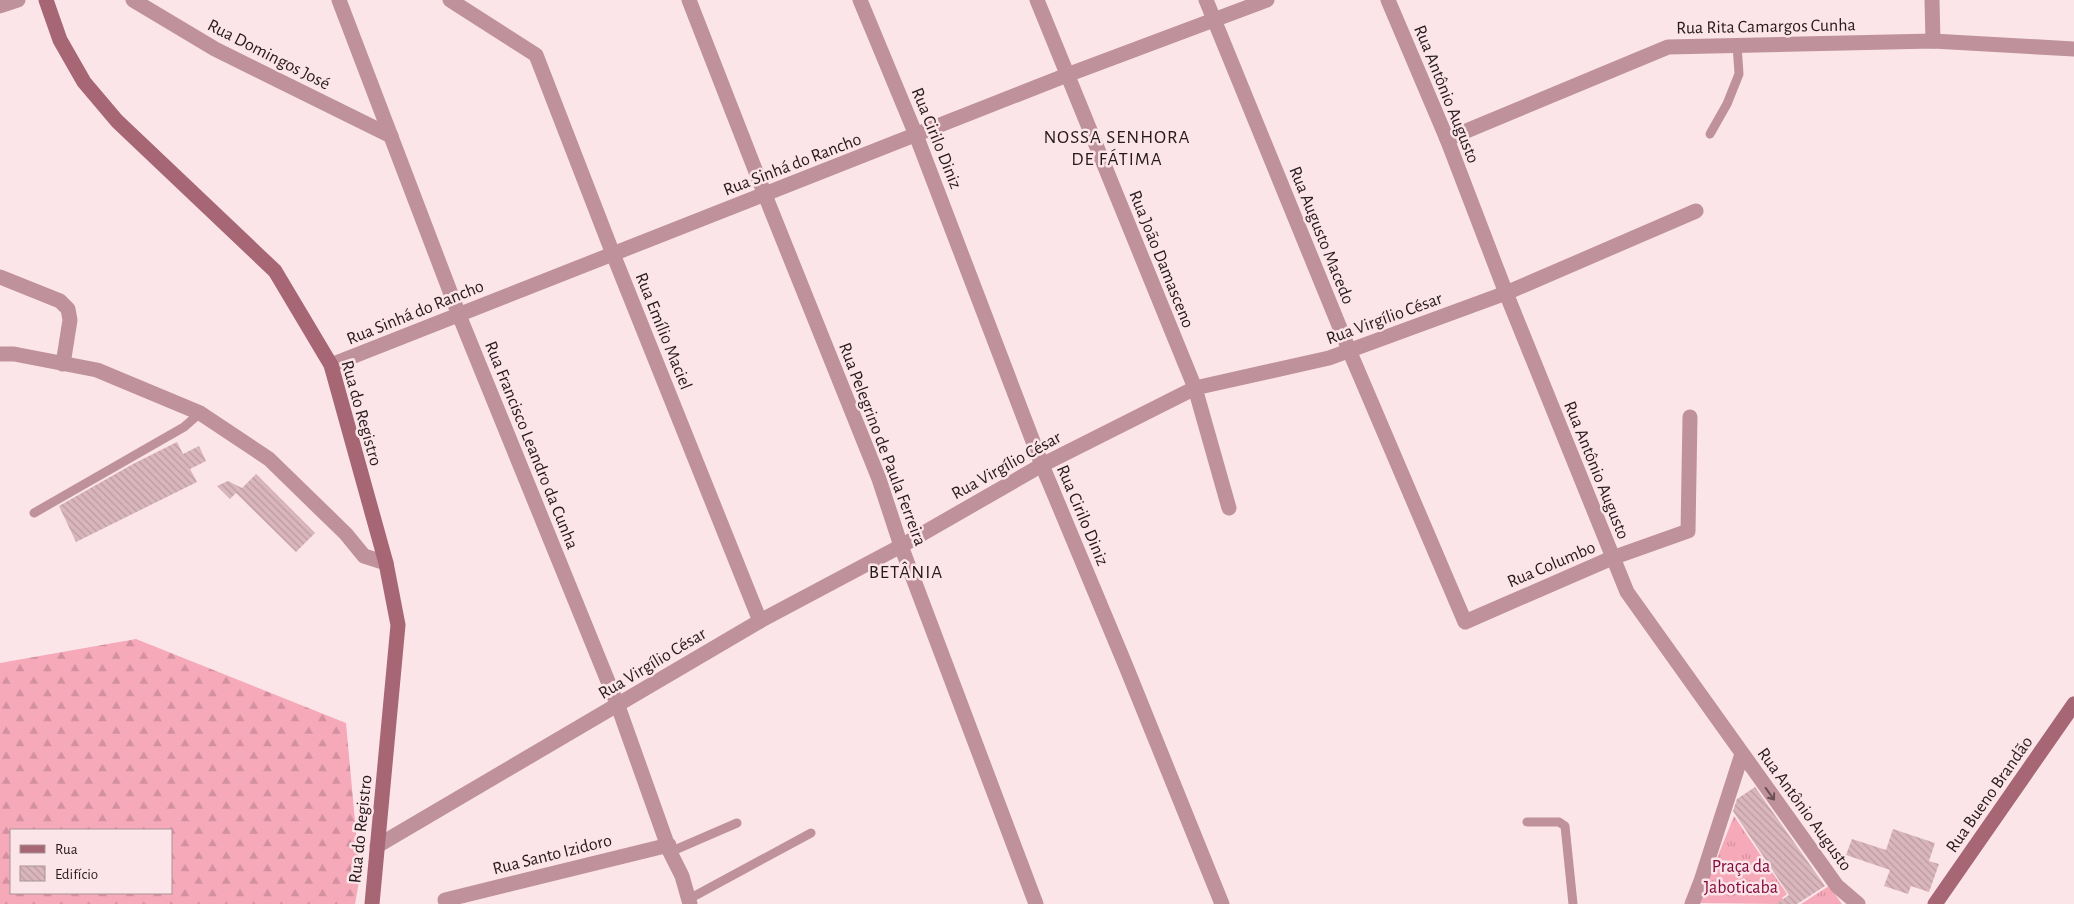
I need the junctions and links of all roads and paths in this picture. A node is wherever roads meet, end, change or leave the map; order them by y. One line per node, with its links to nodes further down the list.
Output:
1 (18, 0): 13 (street)
2 (46, 0): 32 (main road, Rua do Registro)
3 (133, 0): 21 (street, Rua Domingos José)
4 (339, 0): 21 (street, Rua Francisco Leandro da Cunha)
5 (450, 0): 25 (street, Rua Emílio Maciel)
6 (690, 0): 23 (street, Rua Pelegrino de Paula Ferreira)
7 (860, 0): 20 (street, Rua Cirilo Diniz)
8 (1038, 0): 18 (street, Rua João Damasceno)
9 (1206, 0): 14 (street, Rua Augusto Macedo)
10 (1267, 0): 14 (street, Rua Sinhá do Rancho)
11 (1388, 0): 22 (street, Rua Antônio Augusto)
12 (1932, 0): 15 (street)
13 (0, 6)
14 (1214, 20): 18 (street, Rua Sinhá do Rancho); 29 (street, Rua Augusto Macedo)
15 (1933, 41): 16 (street, Rua Rita Camargos Cunha); 17 (street, Rua Rita Camargos Cunha)
16 (1737, 45): 19 (lane); 22 (street, Rua Rita Camargos Cunha)
17 (2074, 49)
18 (1067, 75): 20 (street, Rua Sinhá do Rancho); 33 (street, Rua João Damasceno)
19 (1710, 134)
20 (916, 135): 23 (street, Rua Sinhá do Rancho); 36 (street, Rua Cirilo Diniz)
21 (391, 136): 28 (street, Rua Francisco Leandro da Cunha)
22 (1447, 138): 27 (street, Rua Antônio Augusto)
23 (765, 195): 25 (street, Rua Sinhá do Rancho); 39 (street, Rua Pelegrino de Paula Ferreira)
24 (1696, 211): 27 (street, Rua Virgílio César)
25 (613, 254): 28 (street, Rua Sinhá do Rancho); 42 (street, Rua Emílio Maciel)
26 (0, 277): 31 (street)
27 (1506, 293): 29 (street, Rua Virgílio César); 40 (street, Rua Antônio Augusto)
28 (459, 315): 32 (street, Rua Sinhá do Rancho); 45 (street, Rua Francisco Leandro da Cunha)
29 (1349, 350): 33 (street, Rua Virgílio César); 43 (street, Rua Augusto Macedo)
30 (0, 354): 31 (street)
31 (63, 364): 34 (street)
32 (331, 365): 41 (main road, Rua do Registro)
33 (1195, 388): 36 (street, Rua Virgílio César); 37 (street, Rua João Damasceno)
34 (200, 413): 38 (lane); 41 (street)
35 (1690, 417): 40 (street, Rua Columbo)
36 (1042, 465): 39 (street, Rua Virgílio César); 56 (street, Rua Cirilo Diniz)
37 (1229, 508)
38 (34, 513)
39 (901, 546): 42 (street, Rua Virgílio César); 55 (street, Rua Pelegrino de Paula Ferreira)
40 (1612, 558): 43 (street, Rua Columbo); 46 (street, Rua Antônio Augusto)
41 (386, 563): 50 (main road, Rua do Registro)
42 (760, 621): 45 (street, Rua Virgílio César)
43 (1465, 622)
44 (2074, 704): 60 (main road, Rua Bueno Brandão)
45 (618, 706): 50 (street, Rua Virgílio César); 51 (street, Rua Francisco Leandro da Cunha)
46 (1742, 754): 58 (street); 59 (street, Rua Antônio Augusto, one-way to 59)
47 (1527, 822): 57 (lane)
48 (737, 823): 51 (lane)
49 (811, 833): 53 (lane)
50 (377, 846): 54 (main road, Rua do Registro)
51 (670, 849): 52 (street, Rua Santo Izidoro); 53 (street, Rua Francisco Leandro da Cunha)
52 (445, 900)
53 (689, 902)
54 (372, 904)
55 (1036, 904)
56 (1222, 904)
57 (1573, 904)
58 (1692, 904)
59 (1858, 904)
60 (1935, 904)

